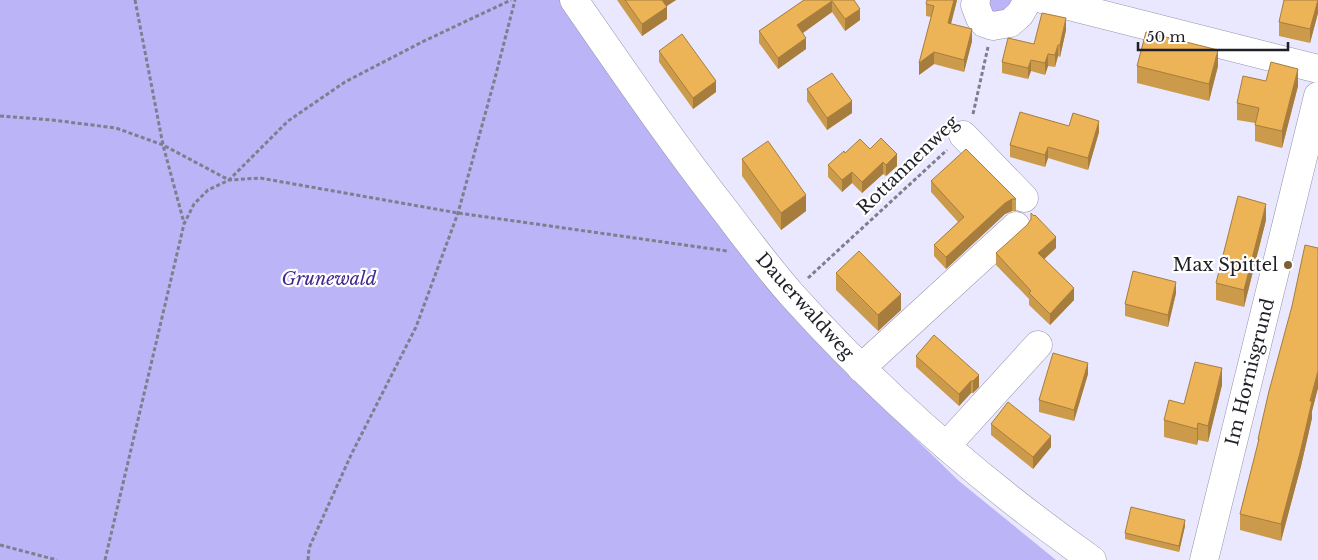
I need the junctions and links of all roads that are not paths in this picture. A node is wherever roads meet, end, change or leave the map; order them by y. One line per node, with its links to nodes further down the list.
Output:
1 (574, 0): 11 (street, Dauerwaldweg)
2 (976, 0): 3 (street)
3 (1028, 0)
4 (1045, 0): 5 (street)
5 (1318, 70)
6 (1318, 96): 14 (street, Im Hornisgrund)
7 (963, 135): 8 (street)
8 (1024, 198)
9 (1016, 226): 11 (street)
10 (1038, 345): 12 (street)
11 (862, 368): 12 (street, Dauerwaldweg)
12 (946, 446): 13 (street, Dauerwaldweg)
13 (1092, 560)
14 (1204, 560)

